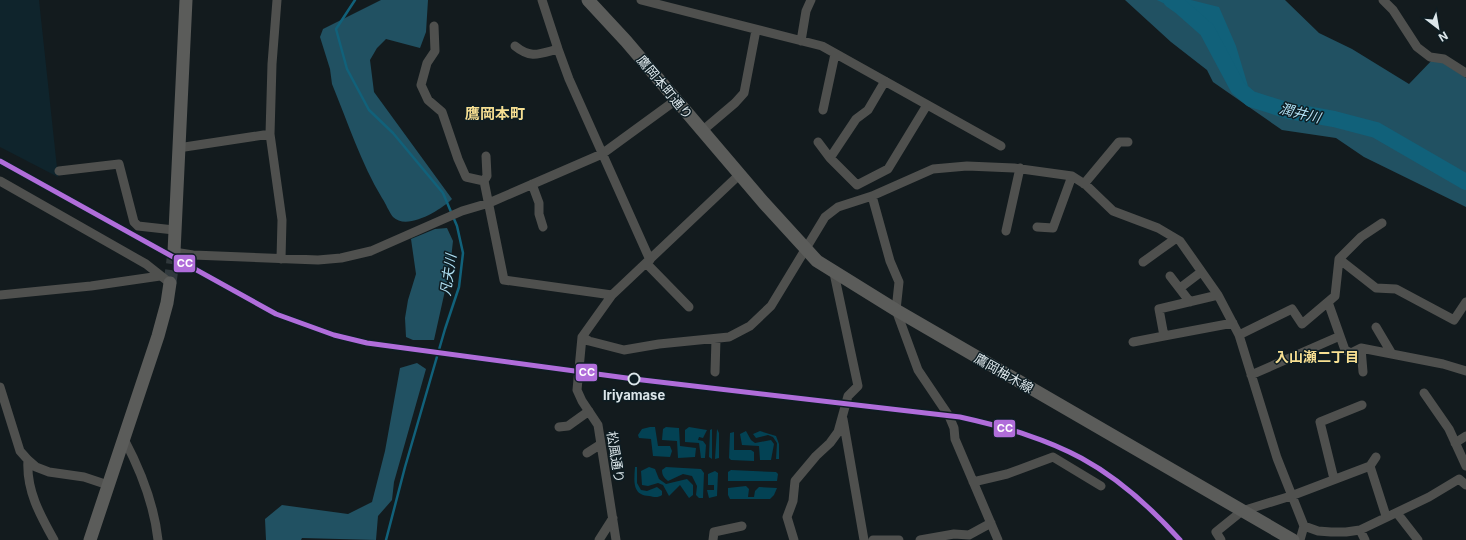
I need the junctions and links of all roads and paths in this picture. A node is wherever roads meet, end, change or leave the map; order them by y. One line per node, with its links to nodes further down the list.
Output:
1 (186, 0): 25 (main road)
2 (277, 0): 21 (street)
3 (542, 0): 13 (street)
4 (588, 0): 17 (main road, 鷹岡本町通り)
5 (641, 0): 8 (street)
6 (811, 0): 11 (street)
7 (1383, 0): 15 (street)
8 (667, 3): 10 (street)
9 (434, 26): 34 (street)
10 (756, 30): 11 (street); 20 (street)
11 (801, 41): 14 (street)
12 (515, 46): 13 (street)
13 (558, 49): 26 (street)
14 (835, 54): 16 (street); 19 (street)
15 (1466, 73)
16 (885, 82): 18 (street); 28 (street)
17 (676, 100): 20 (main road, 鷹岡本町通り); 26 (street)
18 (926, 105): 24 (street); 28 (street)
19 (823, 110)
20 (702, 131): 31 (main road, 鷹岡本町通り)
21 (270, 134): 25 (street); 47 (street)
22 (818, 142): 28 (street)
23 (1128, 142): 36 (street)
24 (1001, 146)
25 (178, 148): 42 (main road)
26 (602, 154): 35 (street); 49 (street)
27 (486, 156): 34 (street)
28 (830, 158)
29 (1020, 168): 32 (street); 37 (street); 43 (street)
30 (59, 170): 42 (street)
31 (739, 175): 45 (main road, 鷹岡柚木線); 49 (street)
32 (1072, 176): 36 (street); 41 (street)
33 (0, 181): 54 (street)
34 (484, 181): 38 (street)
35 (532, 184): 38 (street); 40 (street)
36 (1084, 184): 44 (street)
37 (872, 196): 45 (street); 63 (street)
38 (489, 203): 47 (street); 57 (street)
39 (1382, 223): 48 (street)
40 (543, 227)
41 (1037, 227)
42 (174, 230): 46 (main road)
43 (1006, 230)
44 (1175, 239): 50 (street); 51 (street)
45 (806, 249): 52 (main road, 鷹岡柚木線); 70 (street)
46 (174, 252): 47 (street)
47 (281, 259)
48 (1339, 259): 60 (street); 61 (street)
49 (648, 262): 57 (street); 62 (street)
50 (1143, 262)
51 (1201, 272): 55 (street); 58 (street)
52 (834, 273): 63 (main road, 鷹岡柚木線); 82 (street)
53 (1170, 276): 55 (street)
54 (165, 279): 56 (street); 85 (main road)
55 (1180, 288): 59 (street)
56 (0, 295)
57 (612, 295): 69 (street)
58 (1218, 295): 59 (street); 64 (street)
59 (1190, 302): 67 (street)
60 (1328, 302): 66 (street); 68 (street)
61 (1466, 302)
62 (689, 307)
63 (896, 310): 94 (street); 99 (main road, 鷹岡柚木線)
64 (1233, 323): 66 (street); 67 (street)
65 (1376, 327): 73 (street)
66 (1239, 335): 77 (street)
67 (1164, 336): 71 (street)
68 (1340, 336): 72 (street); 77 (street)
69 (582, 337): 70 (street); 81 (street, 松風通り)
70 (716, 339): 75 (street)
71 (1133, 342)
72 (1361, 348): 73 (street); 76 (street)
73 (1392, 354): 74 (street)
74 (1466, 371)
75 (714, 372)
76 (1363, 372)
77 (1251, 374): 98 (street)
78 (0, 387): 90 (street)
79 (1424, 393): 86 (street)
80 (1362, 405): 93 (street)
81 (589, 411): 83 (street); 87 (street, 松風通り)
82 (843, 418): 113 (street); 114 (street)
83 (559, 426)
84 (1466, 436): 86 (street)
85 (124, 439): 96 (main road); 109 (street)
86 (1455, 443): 92 (street)
87 (601, 444): 88 (street); 102 (street, 松風通り)
88 (587, 453)
89 (1376, 458): 91 (street)
90 (28, 460): 96 (street); 107 (street)
91 (1370, 466): 93 (street); 101 (street)
92 (1466, 466): 95 (street)
93 (1334, 479): 98 (street)
94 (973, 482): 97 (street); 103 (street)
95 (1462, 482): 100 (street)
96 (108, 485): 108 (main road)
97 (1101, 486)
98 (1291, 496): 99 (street); 105 (street)
99 (1242, 511): 119 (street); 120 (main road, 鷹岡柚木線)
100 (1397, 513): 101 (street); 123 (street)
101 (1386, 516): 106 (street)
102 (612, 518): 110 (street); 111 (street, 松風通り)
103 (991, 523): 117 (street); 118 (street)
104 (742, 526): 112 (street)
105 (1304, 526): 106 (street); 121 (street)
106 (1360, 530): 122 (street)
107 (54, 540)
108 (90, 540)
109 (158, 540)
110 (599, 540)
111 (616, 540)
112 (713, 540)
113 (794, 540)
114 (864, 540)
115 (873, 540): 116 (street)
116 (899, 540)
117 (920, 540)
118 (998, 540)
119 (1221, 540)
120 (1293, 540)
121 (1300, 540)
122 (1366, 540)
123 (1418, 540)

